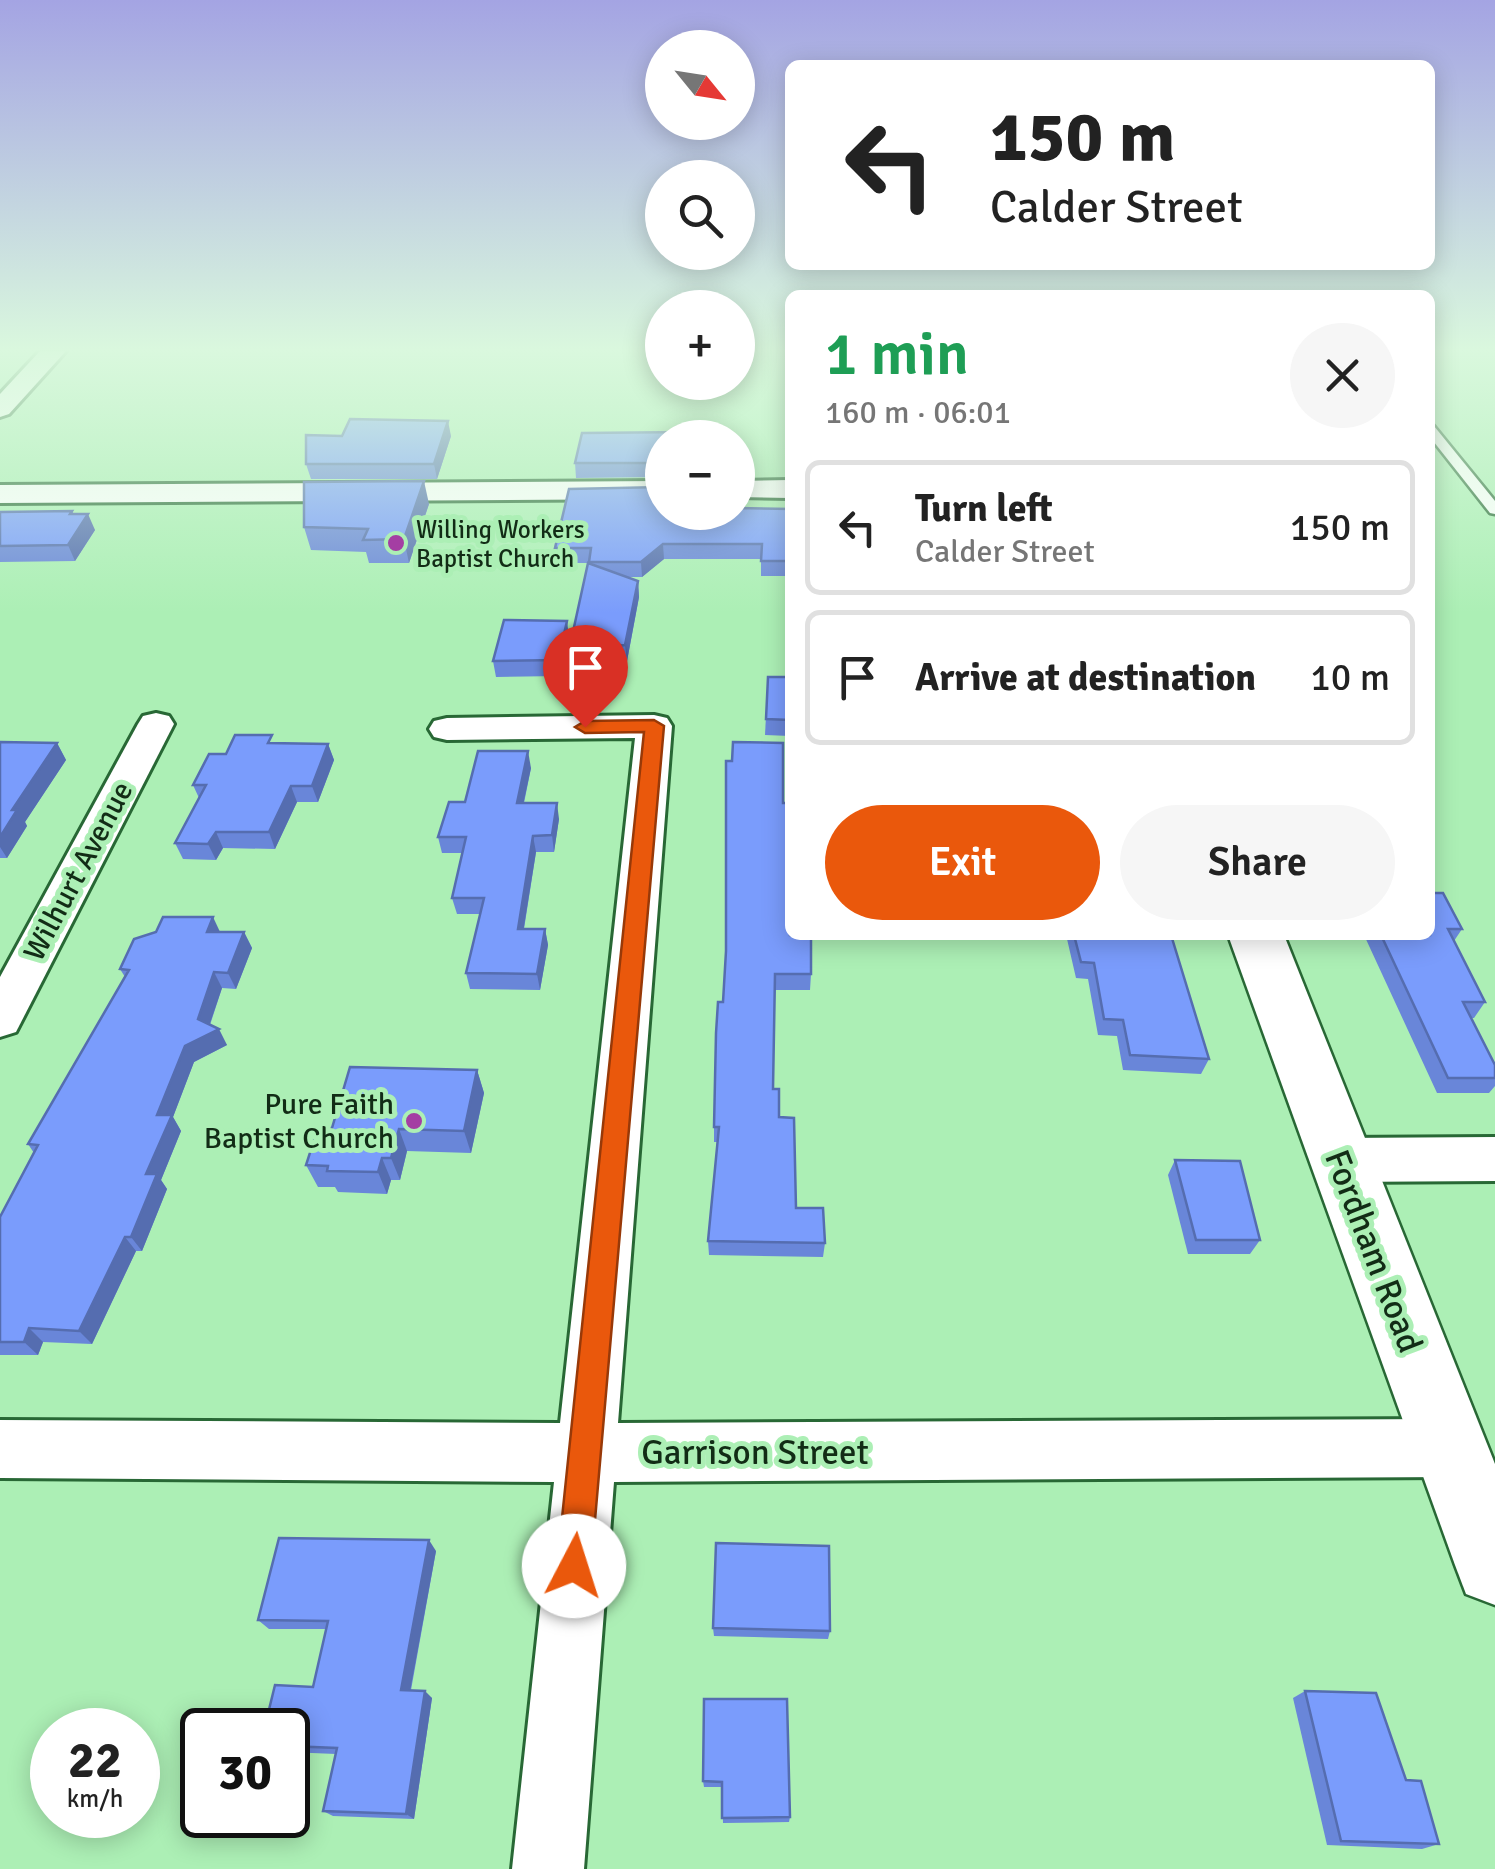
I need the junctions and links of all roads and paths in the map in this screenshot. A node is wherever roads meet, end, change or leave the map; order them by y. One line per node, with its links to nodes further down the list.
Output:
1 (1437, 438): 6 (lane)
2 (755, 489): 3 (street)
3 (785, 489)
4 (645, 490): 5 (street)
5 (0, 494)
6 (1495, 510)
7 (156, 724): 10 (street, Wilhurt Avenue)
8 (447, 729): 15 (street)
9 (1258, 940): 12 (street, Fordham Road)
10 (0, 1019)
11 (1495, 1159): 12 (street)
12 (1339, 1160): 13 (street, Fordham Road)
13 (1450, 1448): 15 (street, Garrison Street); 16 (street, Fordham Road)
14 (0, 1450): 15 (street, Garrison Street)
15 (584, 1453): 17 (street)
16 (1495, 1565)
17 (548, 1869)

